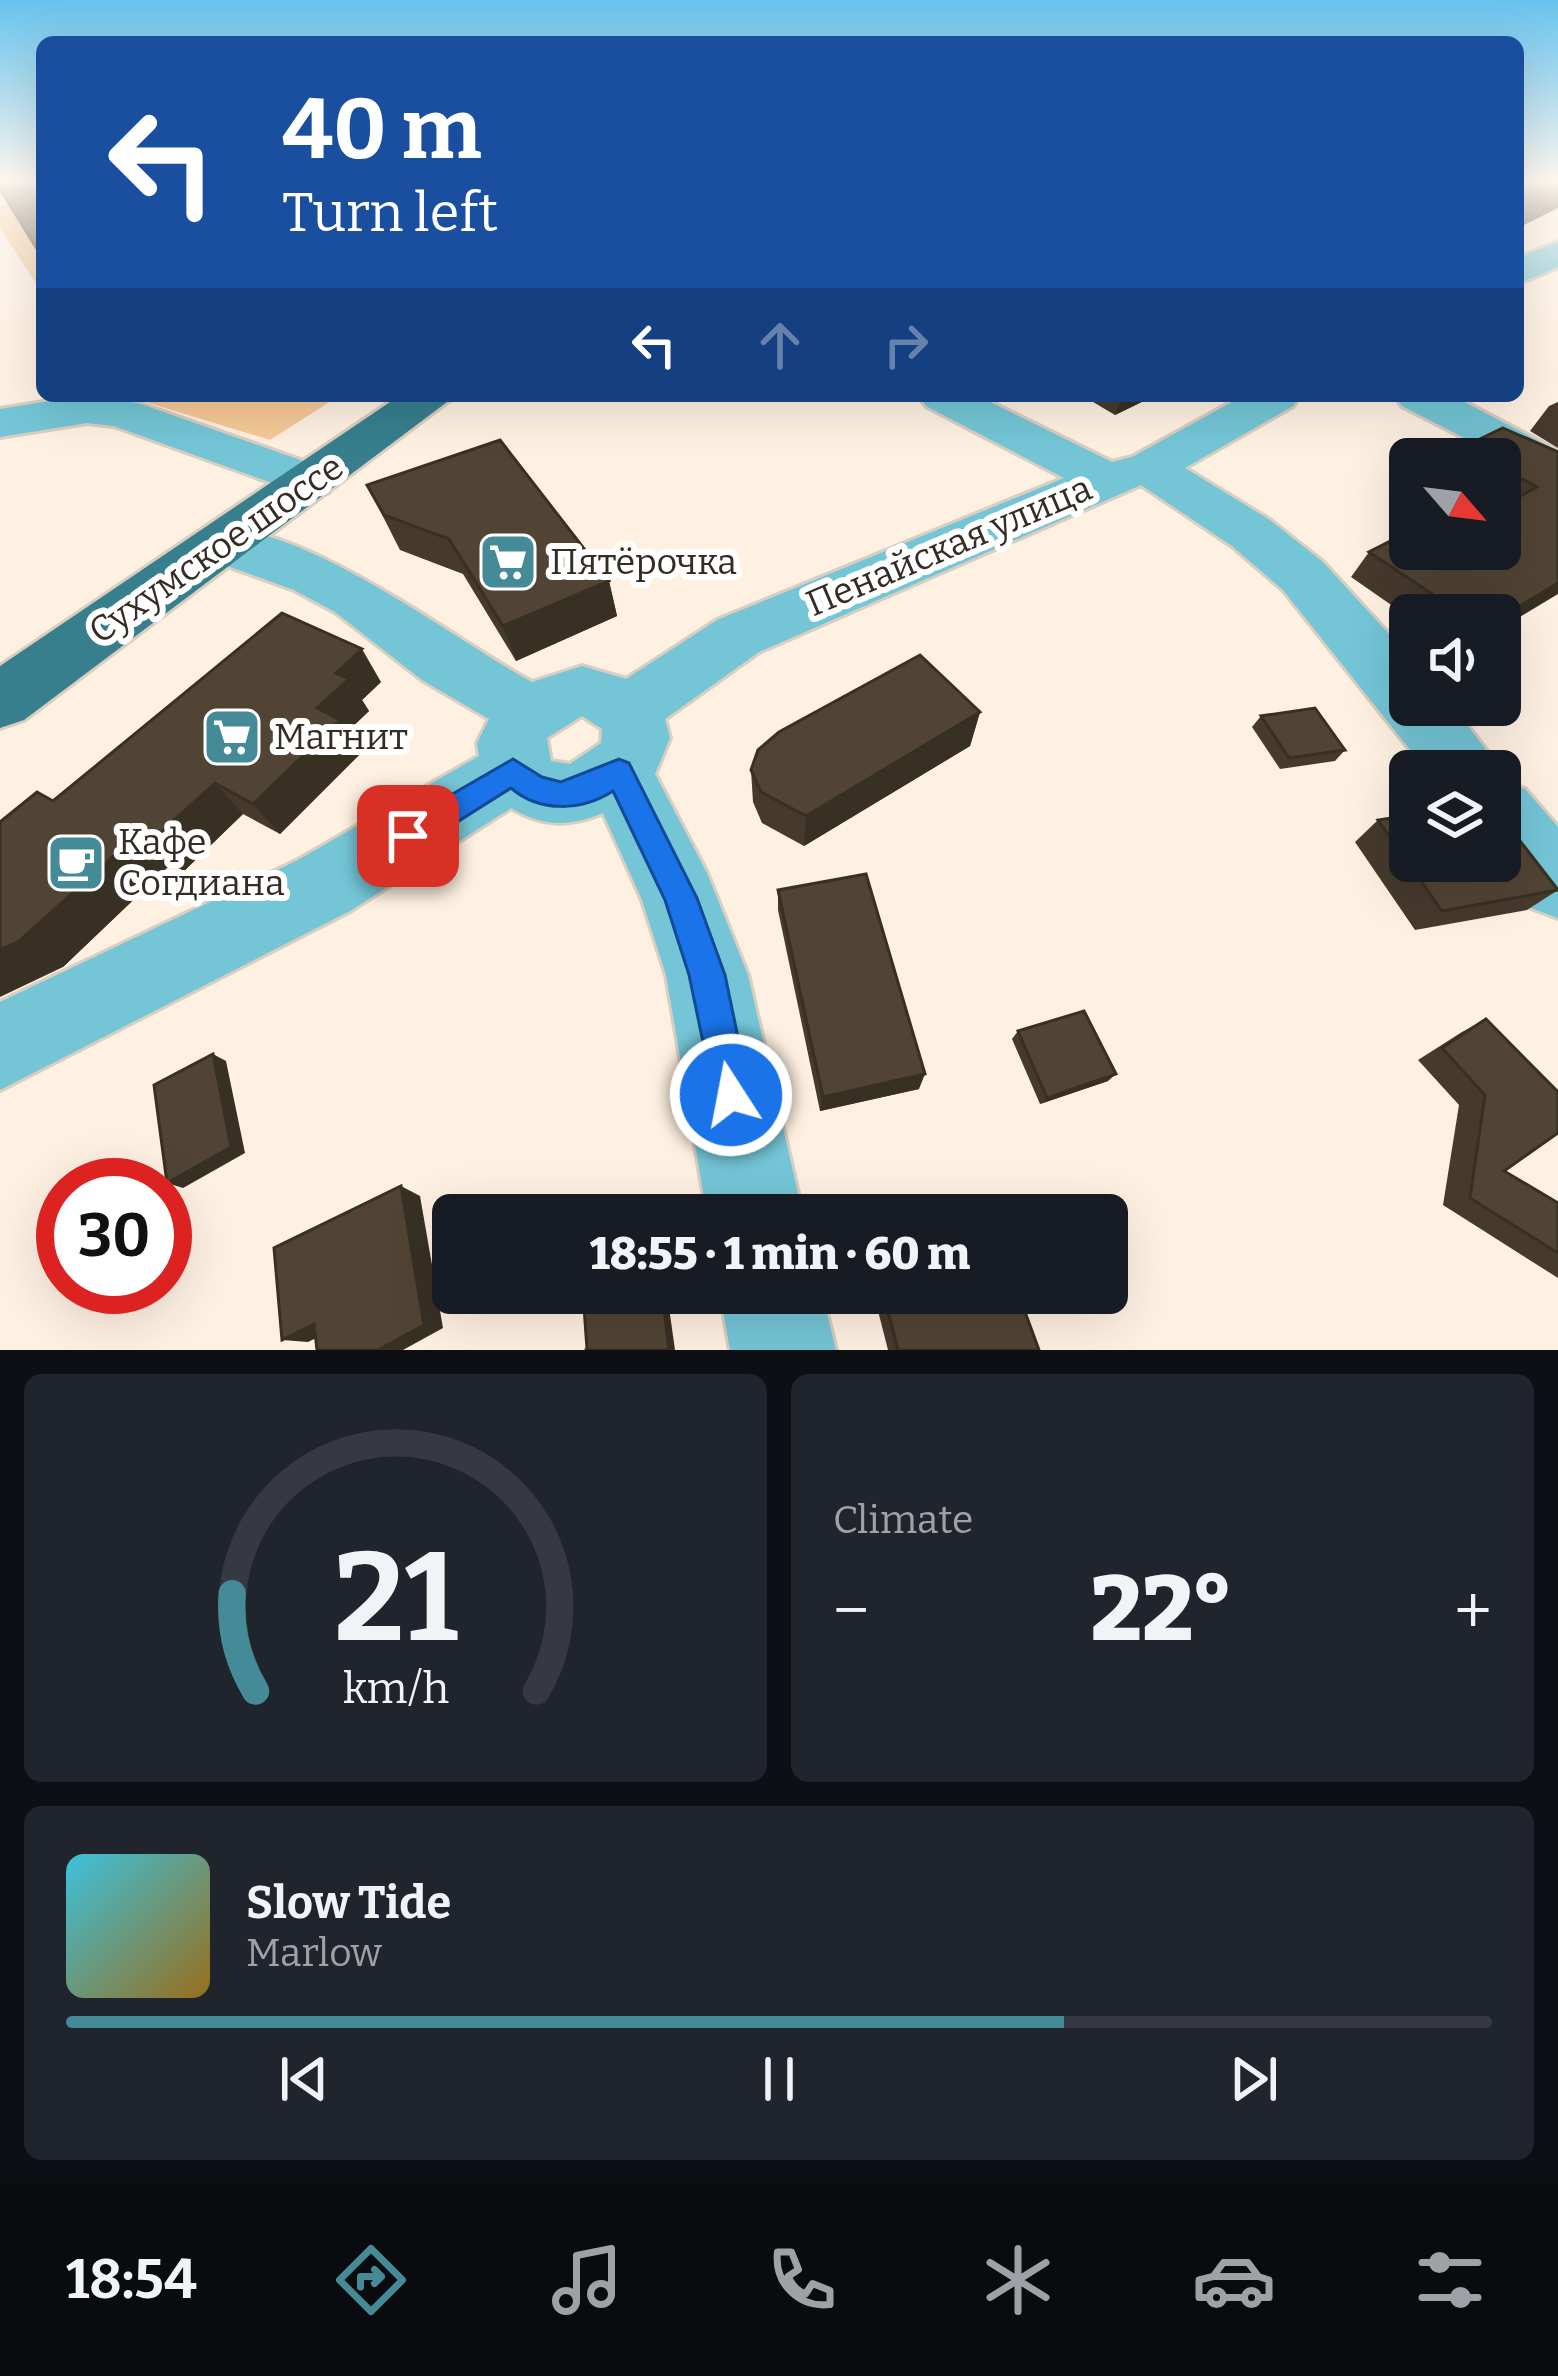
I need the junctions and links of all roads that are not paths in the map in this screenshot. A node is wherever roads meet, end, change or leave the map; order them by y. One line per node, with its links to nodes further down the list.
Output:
1 (1558, 253): 2 (street)
2 (1524, 270)
3 (423, 402): 10 (highway, Сухумское шоссе)
4 (956, 402): 9 (street)
5 (1265, 402): 9 (street, Пенайская улица)
6 (1429, 402): 8 (street)
7 (0, 423): 10 (street)
8 (1558, 471)
9 (1127, 473): 12 (street); 16 (street, Пенайская улица)
10 (311, 482): 11 (highway, Сухумское шоссе)
11 (224, 545): 13 (highway, Сухумское шоссе); 15 (street)
12 (1389, 676)
13 (0, 701)
14 (1431, 726): 17 (street)
15 (520, 741): 16 (street); 16 (street); 20 (street)
16 (624, 741): 21 (street)
17 (1450, 750)
18 (1521, 837): 19 (street)
19 (1558, 883)
20 (0, 1047)
21 (751, 1194)
22 (775, 1314): 23 (street)
23 (782, 1350)

